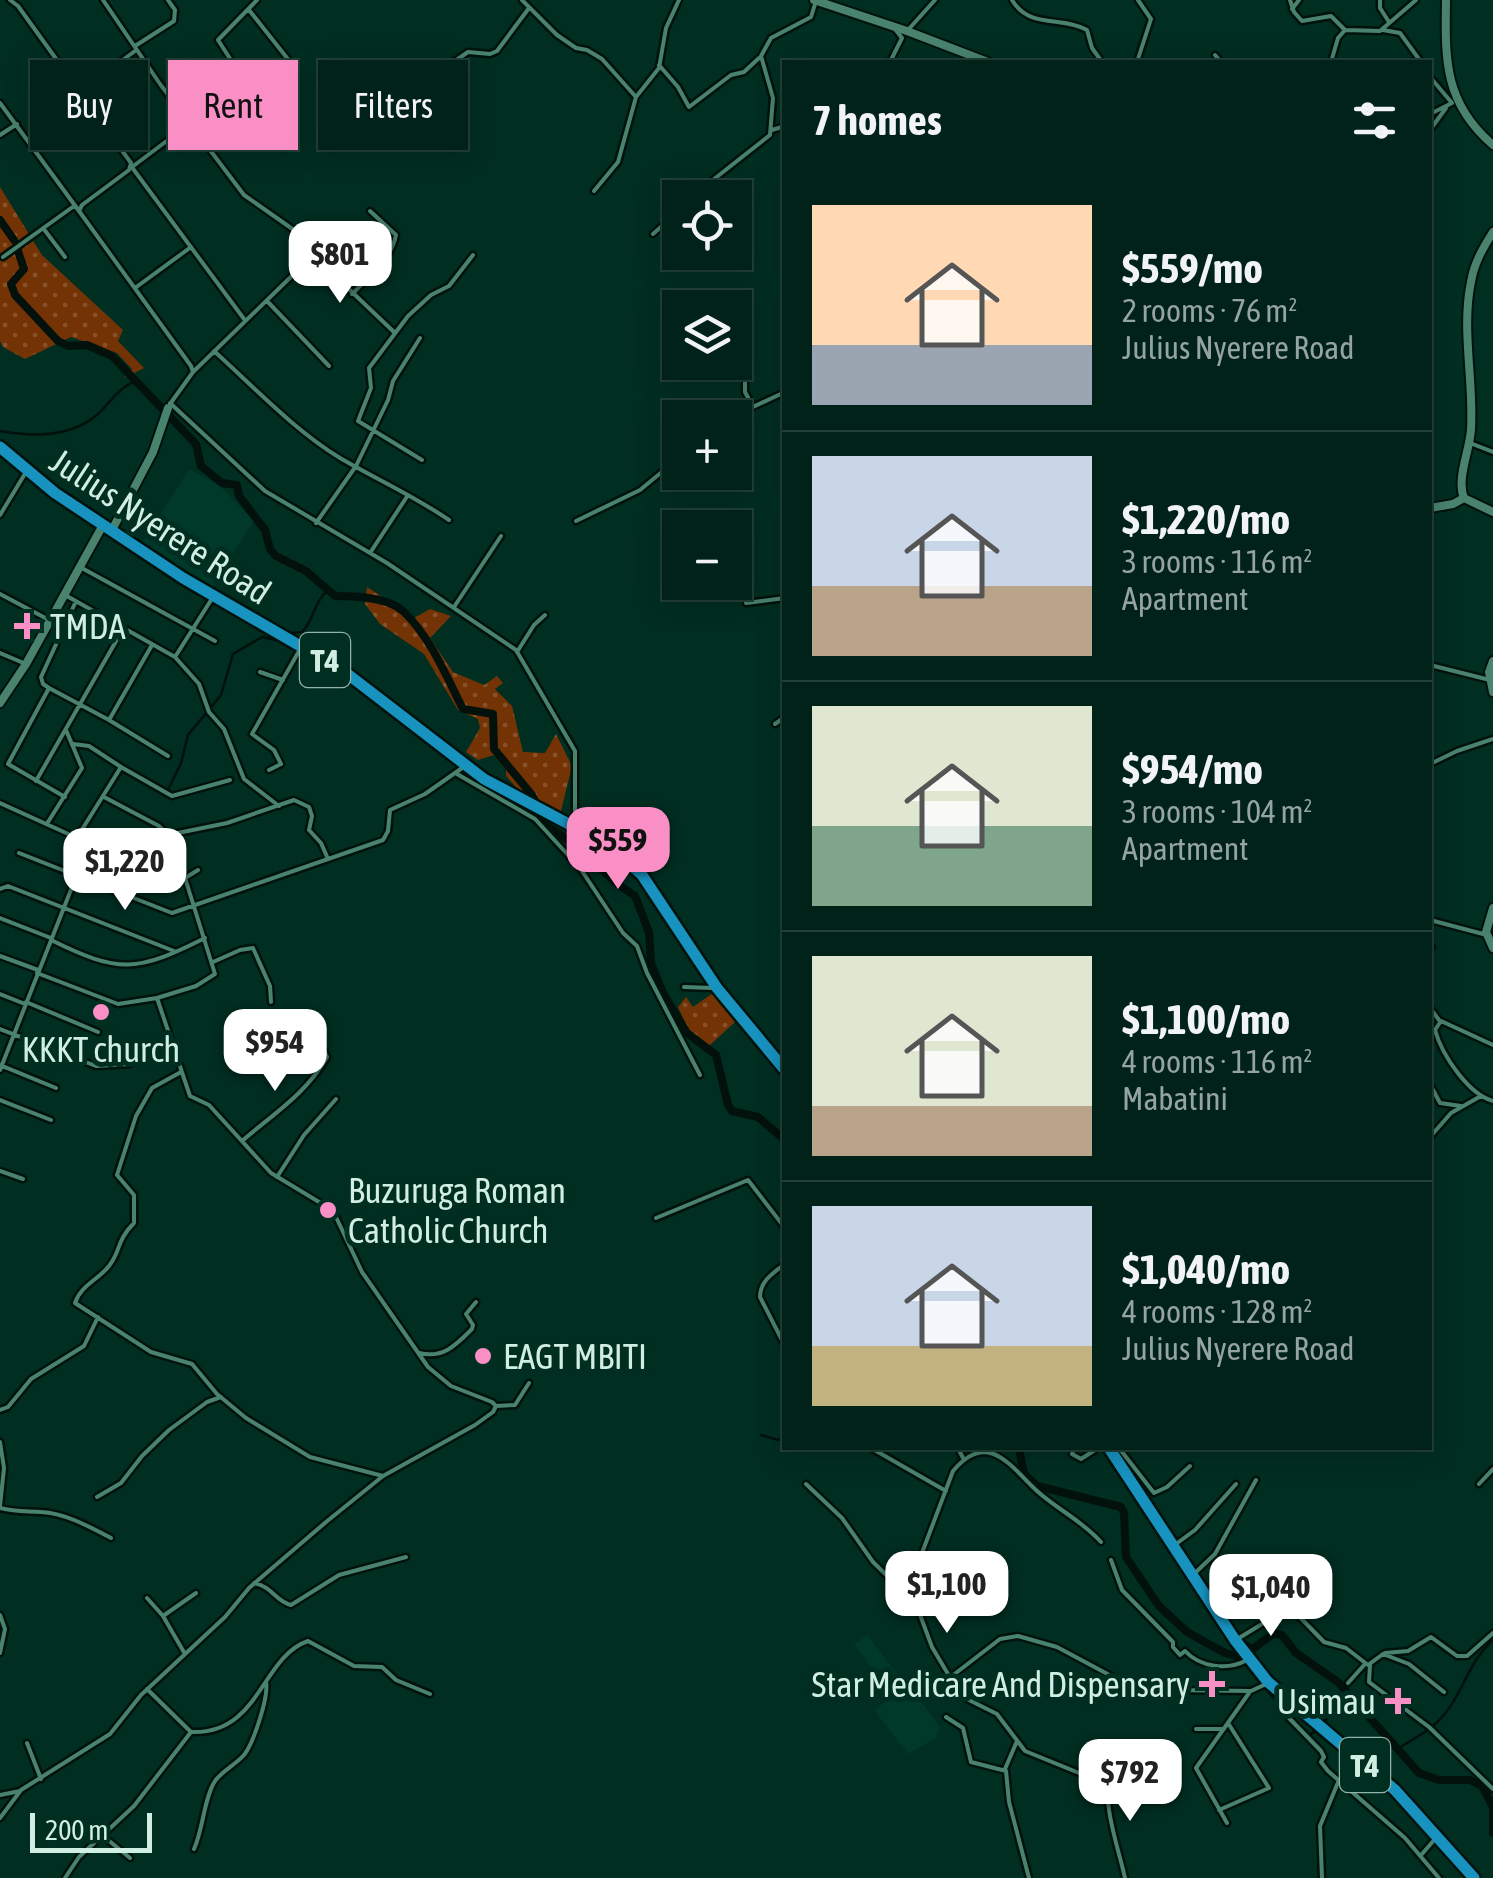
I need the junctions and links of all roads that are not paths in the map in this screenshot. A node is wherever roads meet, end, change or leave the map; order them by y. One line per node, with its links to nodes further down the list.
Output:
1 (10, 0): 27 (street)
2 (103, 0): 24 (street)
3 (168, 0): 24 (street)
4 (257, 0): 16 (street)
5 (522, 0): 17 (street)
6 (680, 0): 39 (street)
7 (815, 0): 20 (main road); 26 (street)
8 (935, 0): 23 (street)
9 (1012, 0): 34 (street)
10 (1138, 0): 35 (street)
11 (1290, 0): 18 (street)
12 (1299, 0): 18 (street)
13 (1380, 0): 19 (street)
14 (1415, 0): 19 (street)
15 (1446, 0): 53 (main road)
16 (247, 8): 29 (street); 30 (street)
17 (529, 8): 31 (street); 42 (street)
18 (1292, 8): 21 (street)
19 (1389, 22): 22 (street)
20 (892, 26): 23 (main road); 32 (street)
21 (1345, 30): 22 (street); 37 (street)
22 (1382, 30): 38 (street)
23 (907, 31): 33 (main road)
24 (136, 48): 28 (street); 41 (street)
25 (1214, 55): 36 (street)
26 (761, 56): 39 (street); 49 (street)
27 (57, 60)
28 (121, 60)
29 (231, 60)
30 (289, 60)
31 (456, 60)
32 (891, 60)
33 (983, 60)
34 (1101, 60)
35 (1138, 60)
36 (1219, 60)
37 (1332, 60)
38 (1419, 60)
39 (660, 65): 42 (street)
40 (1432, 81): 44 (street)
41 (168, 93)
42 (636, 97): 59 (street)
43 (0, 104): 46 (street)
44 (1446, 108): 45 (street); 48 (street)
45 (1432, 113)
46 (16, 124): 50 (street); 52 (street)
47 (782, 127): 49 (street)
48 (1432, 127)
49 (772, 130): 58 (street)
50 (0, 136)
51 (168, 139): 57 (street)
52 (30, 143)
53 (1493, 145)
54 (35, 150): 60 (street)
55 (121, 150): 57 (street)
56 (210, 150): 67 (street)
57 (132, 166): 60 (street); 66 (street)
58 (710, 180)
59 (594, 192)
60 (77, 208): 63 (street); 71 (street)
61 (370, 211): 72 (street)
62 (662, 226): 65 (street)
63 (43, 228): 69 (street); 70 (street)
64 (1493, 232): 84 (main road)
65 (653, 234)
66 (191, 248): 71 (street); 74 (street)
67 (310, 253): 72 (street); 73 (street)
68 (474, 254): 75 (street)
69 (2, 257)
70 (65, 258)
71 (136, 288): 79 (street)
72 (352, 294): 75 (street)
73 (266, 300): 74 (street); 78 (street)
74 (245, 320): 77 (street)
75 (395, 332): 83 (street)
76 (420, 338): 83 (street)
77 (214, 351): 79 (street); 88 (street)
78 (329, 366)
79 (192, 372): 82 (street)
80 (782, 393): 81 (street)
81 (752, 404)
82 (169, 405): 98 (street); 99 (main road)
83 (373, 430): 87 (street); 88 (street)
84 (1470, 443): 86 (street); 92 (main road)
85 (0, 447): 89 (highway, Julius Nyerere Road / T4)
86 (1493, 452)
87 (422, 460)
88 (356, 466): 91 (street); 98 (street)
89 (27, 471): 95 (street); 99 (highway, Julius Nyerere Road / T4)
90 (662, 472): 97 (street)
91 (408, 495): 96 (street); 101 (street)
92 (1464, 498): 93 (main road); 94 (main road)
93 (1432, 508)
94 (1493, 512)
95 (0, 515)
96 (449, 520)
97 (576, 521)
98 (316, 522): 101 (street)
99 (108, 527): 102 (main road); 105 (highway, Julius Nyerere Road / T4)
100 (501, 536): 109 (street)
101 (370, 552): 109 (street)
102 (80, 566): 104 (main road); 113 (street)
103 (0, 594): 111 (street)
104 (65, 595): 107 (street); 111 (main road)
105 (213, 597): 113 (street); 116 (highway, Julius Nyerere Road / T4)
106 (782, 598): 108 (street)
107 (76, 602): 112 (street); 126 (street)
108 (746, 603)
109 (454, 608): 117 (street)
110 (546, 615): 117 (street)
111 (51, 621): 121 (main road)
112 (123, 628): 115 (street); 129 (street)
113 (192, 628): 114 (street); 119 (street)
114 (215, 641)
115 (152, 645): 119 (street); 131 (street)
116 (302, 646): 124 (street); 140 (highway, Julius Nyerere Road / T4)
117 (517, 652): 148 (street)
118 (0, 653): 121 (street)
119 (175, 657): 146 (street)
120 (1493, 661): 125 (main road)
121 (26, 664): 128 (main road)
122 (1432, 665): 125 (street)
123 (260, 672): 124 (street)
124 (282, 680): 139 (street)
125 (1490, 680): 127 (main road)
126 (49, 688): 129 (street); 142 (street)
127 (1493, 692)
128 (0, 703)
129 (80, 704): 131 (street); 133 (street)
130 (782, 719): 132 (street)
131 (109, 720): 136 (street)
132 (774, 724)
133 (66, 730): 135 (street); 142 (street)
134 (1493, 740): 137 (street)
135 (73, 744): 138 (street); 143 (street)
136 (168, 756)
137 (1432, 763)
138 (121, 767): 141 (street); 144 (street)
139 (269, 770)
140 (461, 770): 148 (highway, Julius Nyerere Road / T4); 153 (street); 187 (street)
141 (230, 780)
142 (36, 781): 143 (street)
143 (65, 797): 147 (street)
144 (104, 797): 149 (street); 150 (street)
145 (0, 803): 147 (street)
146 (280, 806): 149 (street); 153 (street)
147 (47, 824): 150 (street)
148 (575, 826): 171 (highway, Julius Nyerere Road / T4)
149 (168, 835): 151 (street)
150 (78, 836): 151 (street)
151 (86, 842): 155 (street)
152 (19, 853): 155 (street)
153 (328, 859): 157 (street)
154 (198, 870): 157 (street)
155 (76, 877): 157 (street); 158 (street)
156 (0, 889): 158 (street)
157 (194, 906): 163 (street)
158 (64, 907): 164 (street); 166 (street)
159 (1493, 908): 162 (main road)
160 (0, 918): 164 (street)
161 (1432, 921): 162 (street)
162 (1487, 936): 165 (main road)
163 (205, 938): 166 (street); 168 (street)
164 (50, 939): 166 (street); 169 (street)
165 (1493, 948)
166 (174, 951)
167 (0, 956): 169 (street)
168 (214, 962): 173 (street); 174 (street)
169 (38, 971): 173 (street); 175 (street)
170 (684, 987): 171 (street)
171 (717, 988): 184 (highway, Julius Nyerere Road / T4)
172 (0, 994): 175 (street)
173 (157, 998): 186 (street)
174 (271, 1002)
175 (26, 1003): 179 (street); 180 (street)
176 (1432, 1011): 177 (street)
177 (1439, 1021): 182 (street); 191 (street)
178 (0, 1029): 180 (street)
179 (98, 1032)
180 (14, 1034): 183 (street); 185 (street)
181 (319, 1041): 198 (street)
182 (1493, 1044)
183 (130, 1064)
184 (782, 1066)
185 (1, 1067): 189 (street)
186 (181, 1072): 198 (street); 206 (street)
187 (700, 1075)
188 (1432, 1086): 190 (street)
189 (56, 1088)
190 (1433, 1096): 195 (street)
191 (1481, 1096): 194 (street); 195 (street)
192 (336, 1099): 200 (street)
193 (0, 1100): 196 (street)
194 (1493, 1101)
195 (1462, 1106): 197 (street)
196 (50, 1120)
197 (1432, 1134)
198 (241, 1142): 200 (street)
199 (0, 1172): 201 (street)
200 (277, 1178): 208 (street)
201 (22, 1179)
202 (656, 1218): 203 (street)
203 (782, 1224)
204 (782, 1266): 207 (street)
205 (476, 1302): 208 (street)
206 (98, 1317): 210 (street); 212 (street)
207 (782, 1340)
208 (419, 1353): 211 (street)
209 (529, 1383): 211 (street)
210 (220, 1397): 224 (street); 231 (street)
211 (496, 1406): 224 (street)
212 (0, 1410)
213 (0, 1442): 232 (street)
214 (874, 1450): 230 (street)
215 (959, 1450): 221 (street)
216 (994, 1450): 220 (street)
217 (1073, 1450): 218 (street)
218 (1095, 1450)
219 (1116, 1450): 229 (highway, T4)
220 (997, 1454): 221 (street); 234 (street)
221 (964, 1460): 230 (street)
222 (1190, 1466): 229 (street)
223 (1493, 1469): 228 (street)
224 (383, 1476): 239 (street)
225 (1256, 1480): 238 (street)
226 (806, 1484): 241 (street)
227 (1236, 1484): 235 (street)
228 (1479, 1484)
229 (1143, 1489): 235 (highway, T4)
230 (946, 1491): 241 (street)
231 (98, 1497)
232 (0, 1507): 233 (street)
233 (111, 1538)
234 (1101, 1542)
235 (1173, 1546): 238 (highway, T4)
236 (406, 1557): 239 (street)
237 (1112, 1560): 252 (street)
238 (1195, 1572): 248 (highway, T4)
239 (254, 1583): 250 (street)
240 (1275, 1584): 244 (street)
241 (903, 1590): 254 (street)
242 (196, 1594): 246 (street)
243 (147, 1598): 246 (street)
244 (1290, 1607): 248 (street); 253 (street)
245 (0, 1615): 249 (street)
246 (163, 1616): 250 (street)
247 (1493, 1633): 251 (street)
248 (1235, 1640): 252 (highway, T4)
249 (0, 1653)
250 (185, 1654): 260 (street)
251 (1385, 1654): 253 (street); 262 (street)
252 (1245, 1662): 257 (highway, T4)
253 (1368, 1664): 255 (street); 258 (street)
254 (952, 1676): 261 (street); 269 (street)
255 (1354, 1676): 258 (street); 259 (street)
256 (266, 1682): 263 (street); 268 (street); 284 (street)
257 (1268, 1682): 261 (street); 283 (highway, T4)
258 (1369, 1682): 277 (street)
259 (1348, 1683)
260 (148, 1689): 268 (street); 273 (street)
261 (1251, 1691): 266 (street)
262 (1444, 1692)
263 (430, 1694)
264 (946, 1717): 272 (street)
265 (1288, 1717): 275 (street)
266 (1226, 1726): 267 (street); 279 (street); 279 (street)
267 (1196, 1729)
268 (191, 1732): 282 (street)
269 (1017, 1741): 272 (street); 274 (street)
270 (27, 1743): 273 (street)
271 (1137, 1767): 274 (street)
272 (1005, 1769): 288 (street)
273 (41, 1779): 276 (street)
274 (1108, 1779): 289 (street)
275 (1339, 1780): 285 (street); 290 (street)
276 (20, 1790): 278 (street); 280 (street)
277 (1493, 1790)
278 (0, 1795)
279 (1219, 1810): 281 (street)
280 (0, 1818)
281 (1227, 1823)
282 (102, 1835): 286 (street); 287 (street)
283 (1438, 1835): 285 (street); 292 (highway, T4)
284 (194, 1850)
285 (1421, 1855): 291 (street)
286 (130, 1858)
287 (65, 1878)
288 (1029, 1878)
289 (1125, 1878)
290 (1322, 1878)
291 (1439, 1878)
292 (1474, 1878)

